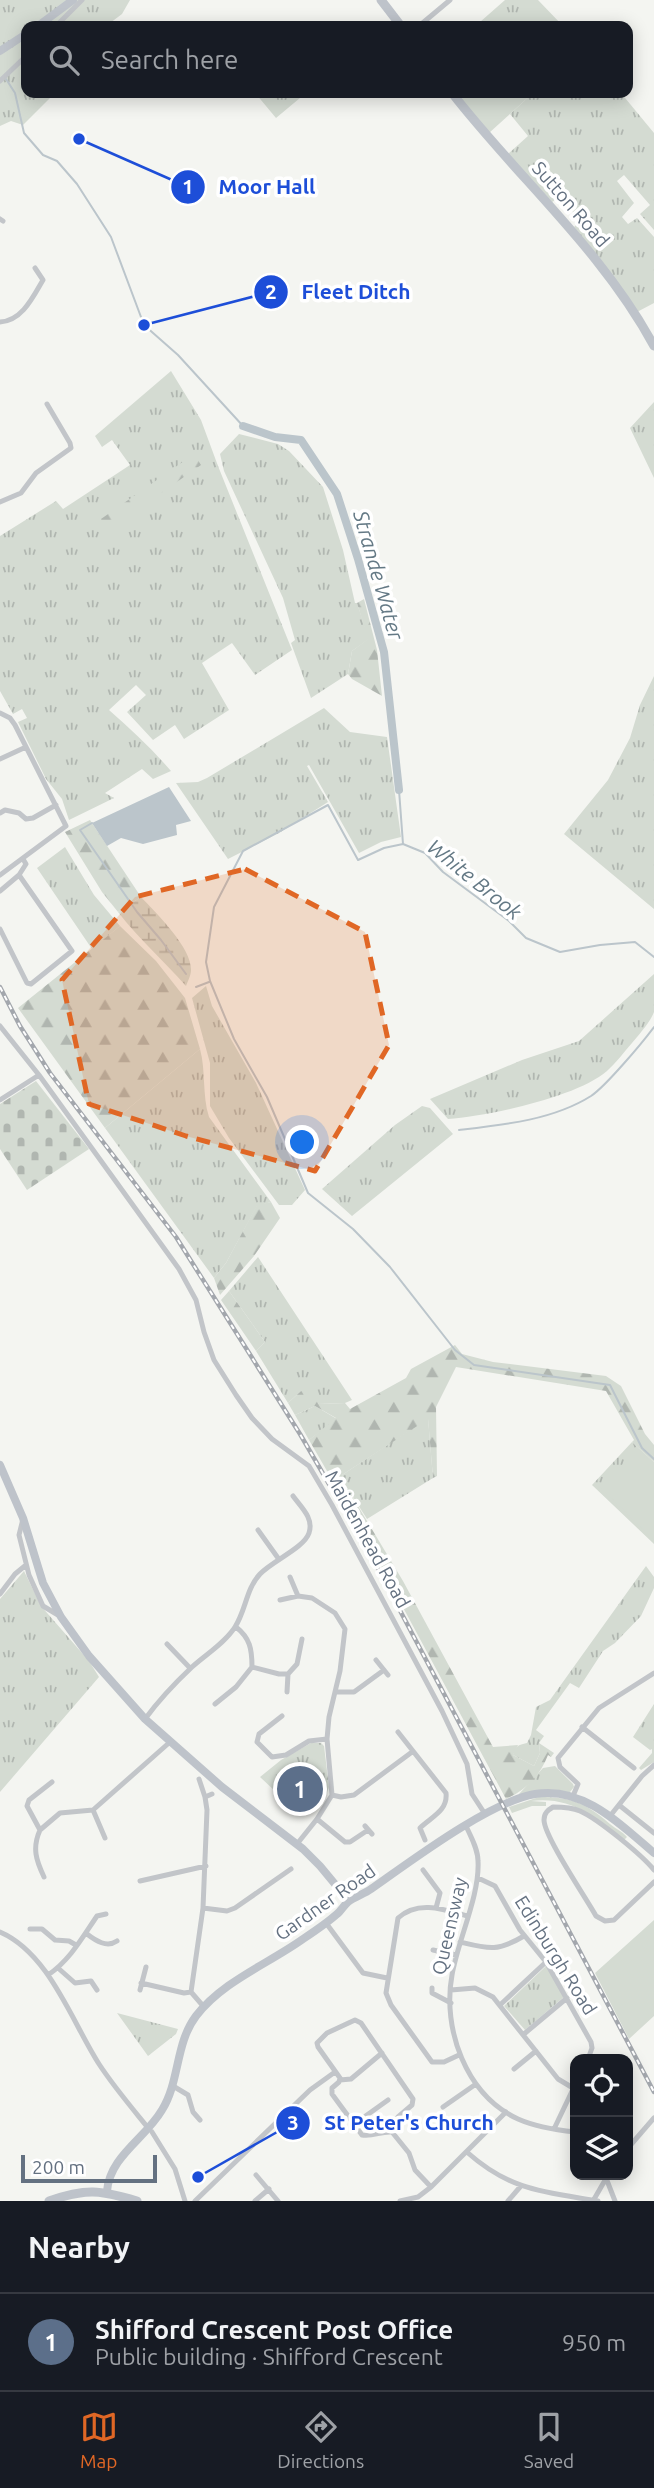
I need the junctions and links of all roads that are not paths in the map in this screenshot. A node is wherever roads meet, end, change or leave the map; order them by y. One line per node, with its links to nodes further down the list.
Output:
1 (73, 0): 5 (main road)
2 (82, 0): 6 (street)
3 (382, 0): 7 (main road)
4 (450, 0): 8 (street)
5 (45, 21)
6 (61, 21)
7 (397, 21)
8 (425, 21)
9 (21, 37): 10 (main road)
10 (0, 51)
11 (21, 61): 12 (street)
12 (0, 82)
13 (456, 98): 16 (main road, Sutton Road)
14 (35, 268): 15 (street)
15 (0, 323)
16 (654, 346)
17 (47, 404): 18 (street)
18 (0, 502)
19 (0, 713): 20 (street)
20 (26, 747): 21 (street); 22 (street)
21 (0, 759)
22 (55, 805): 23 (street); 24 (street)
23 (0, 813)
24 (23, 859): 25 (street); 26 (street)
25 (0, 875)
26 (19, 875): 27 (street); 28 (street)
27 (0, 891)
28 (0, 929)
29 (0, 1026): 30 (street, Maidenhead Road)
30 (39, 1075): 31 (street); 71 (street, Maidenhead Road)
31 (0, 1100)
32 (0, 1465): 34 (main road)
33 (292, 1496): 36 (street)
34 (23, 1518): 37 (street); 42 (main road)
35 (258, 1530): 36 (street)
36 (278, 1558): 43 (street)
37 (26, 1565): 39 (street); 42 (street)
38 (290, 1577): 40 (street)
39 (0, 1594)
40 (298, 1596): 41 (street); 52 (street)
41 (279, 1600)
42 (61, 1617): 55 (main road)
43 (236, 1627): 47 (street); 48 (street)
44 (167, 1644): 48 (street)
45 (293, 1645): 50 (street)
46 (376, 1660): 52 (street)
47 (252, 1667): 50 (street); 53 (street)
48 (190, 1668): 55 (street)
49 (654, 1673): 56 (street)
50 (288, 1674): 51 (street)
51 (287, 1692)
52 (335, 1692): 58 (street)
53 (219, 1703)
54 (282, 1716): 58 (street)
55 (145, 1719): 59 (main road)
56 (582, 1727): 62 (street); 67 (street)
57 (398, 1732): 60 (street)
58 (327, 1739): 66 (street)
59 (170, 1742): 70 (street); 81 (main road)
60 (412, 1752): 66 (street); 80 (street)
61 (654, 1765): 69 (street)
62 (634, 1768)
63 (199, 1779): 68 (street)
64 (52, 1782): 75 (street)
65 (212, 1794): 68 (street)
66 (332, 1795): 73 (street)
67 (573, 1796): 71 (main road, Gardner Road); 72 (main road)
68 (205, 1797): 84 (street)
69 (619, 1805): 72 (street); 77 (street)
70 (93, 1810): 75 (street); 79 (street)
71 (485, 1814): 74 (main road, Gardner Road)
72 (610, 1816): 78 (main road)
73 (317, 1819): 76 (street); 81 (street)
74 (466, 1826): 89 (street, Queensway); 92 (main road, Gardner Road)
75 (40, 1830): 88 (street)
76 (368, 1830)
77 (654, 1833)
78 (632, 1835): 82 (street); 83 (main road)
79 (105, 1838)
80 (425, 1840)
81 (297, 1844): 92 (main road)
82 (625, 1844): 87 (street); 91 (street)
83 (654, 1853)
84 (206, 1866): 90 (street); 93 (street)
85 (291, 1869): 93 (street)
86 (423, 1870): 94 (street)
87 (654, 1870)
88 (44, 1877)
89 (478, 1878): 96 (street, Queensway); 101 (street, Edinburgh Road)
90 (140, 1881)
91 (654, 1882)
92 (349, 1901): 97 (main road, Gardner Road)
93 (203, 1908): 115 (street)
94 (436, 1908): 96 (street); 111 (street)
95 (106, 1914): 100 (street)
96 (467, 1916): 103 (street, Queensway)
97 (326, 1923): 111 (street); 119 (main road, Gardner Road)
98 (30, 1929): 104 (street)
99 (0, 1932): 110 (street)
100 (87, 1934): 102 (street); 104 (street)
101 (524, 1936): 103 (street); 107 (street, Edinburgh Road)
102 (117, 1941)
103 (460, 1942): 106 (street, Queensway)
104 (76, 1945): 109 (street)
105 (433, 1950): 106 (street)
106 (456, 1955): 114 (street, Queensway)
107 (547, 1962): 116 (street, Edinburgh Road); 118 (street)
108 (146, 1967): 115 (street)
109 (58, 1968): 110 (street); 113 (street)
110 (48, 1975): 139 (street)
111 (387, 1978): 124 (street)
112 (432, 1988): 117 (street)
113 (97, 1990)
114 (450, 1990): 117 (street, Queensway); 118 (street)
115 (191, 1992): 119 (street)
116 (567, 1998): 120 (street); 123 (street, Edinburgh Road)
117 (451, 2003): 124 (street, Queensway)
118 (500, 2005): 120 (street)
119 (204, 2007): 130 (main road, Gardner Road)
120 (524, 2034): 121 (street)
121 (536, 2051): 125 (street); 129 (street)
122 (382, 2053): 126 (street); 127 (street); 141 (street)
123 (590, 2054)
124 (459, 2055): 128 (street, Queensway)
125 (514, 2069)
126 (335, 2071): 127 (street); 154 (street)
127 (340, 2080): 137 (street)
128 (476, 2084): 133 (street); 134 (street, Queensway)
129 (570, 2084)
130 (173, 2086): 136 (street); 139 (main road, Gardner Road)
131 (570, 2095): 138 (street)
132 (388, 2100): 137 (street)
133 (443, 2107)
134 (506, 2112): 138 (street, Queensway); 143 (street)
135 (654, 2118): 142 (street)
136 (200, 2120)
137 (353, 2125): 141 (street)
138 (554, 2129): 140 (street, Queensway)
139 (150, 2130): 150 (main road, Gardner Road); 153 (street)
140 (570, 2131)
141 (392, 2132): 147 (street)
142 (633, 2142)
143 (468, 2153): 147 (street); 148 (street)
144 (256, 2175): 149 (street)
145 (606, 2180): 159 (street)
146 (608, 2180): 160 (street)
147 (431, 2187): 157 (street)
148 (520, 2187): 158 (street); 159 (street)
149 (269, 2189): 155 (street); 156 (street)
150 (107, 2191): 151 (main road); 152 (main road)
151 (49, 2201)
152 (136, 2201)
153 (185, 2201)
154 (195, 2201)
155 (255, 2201)
156 (278, 2201)
157 (400, 2201)
158 (508, 2201)
159 (595, 2201)
160 (615, 2201)

